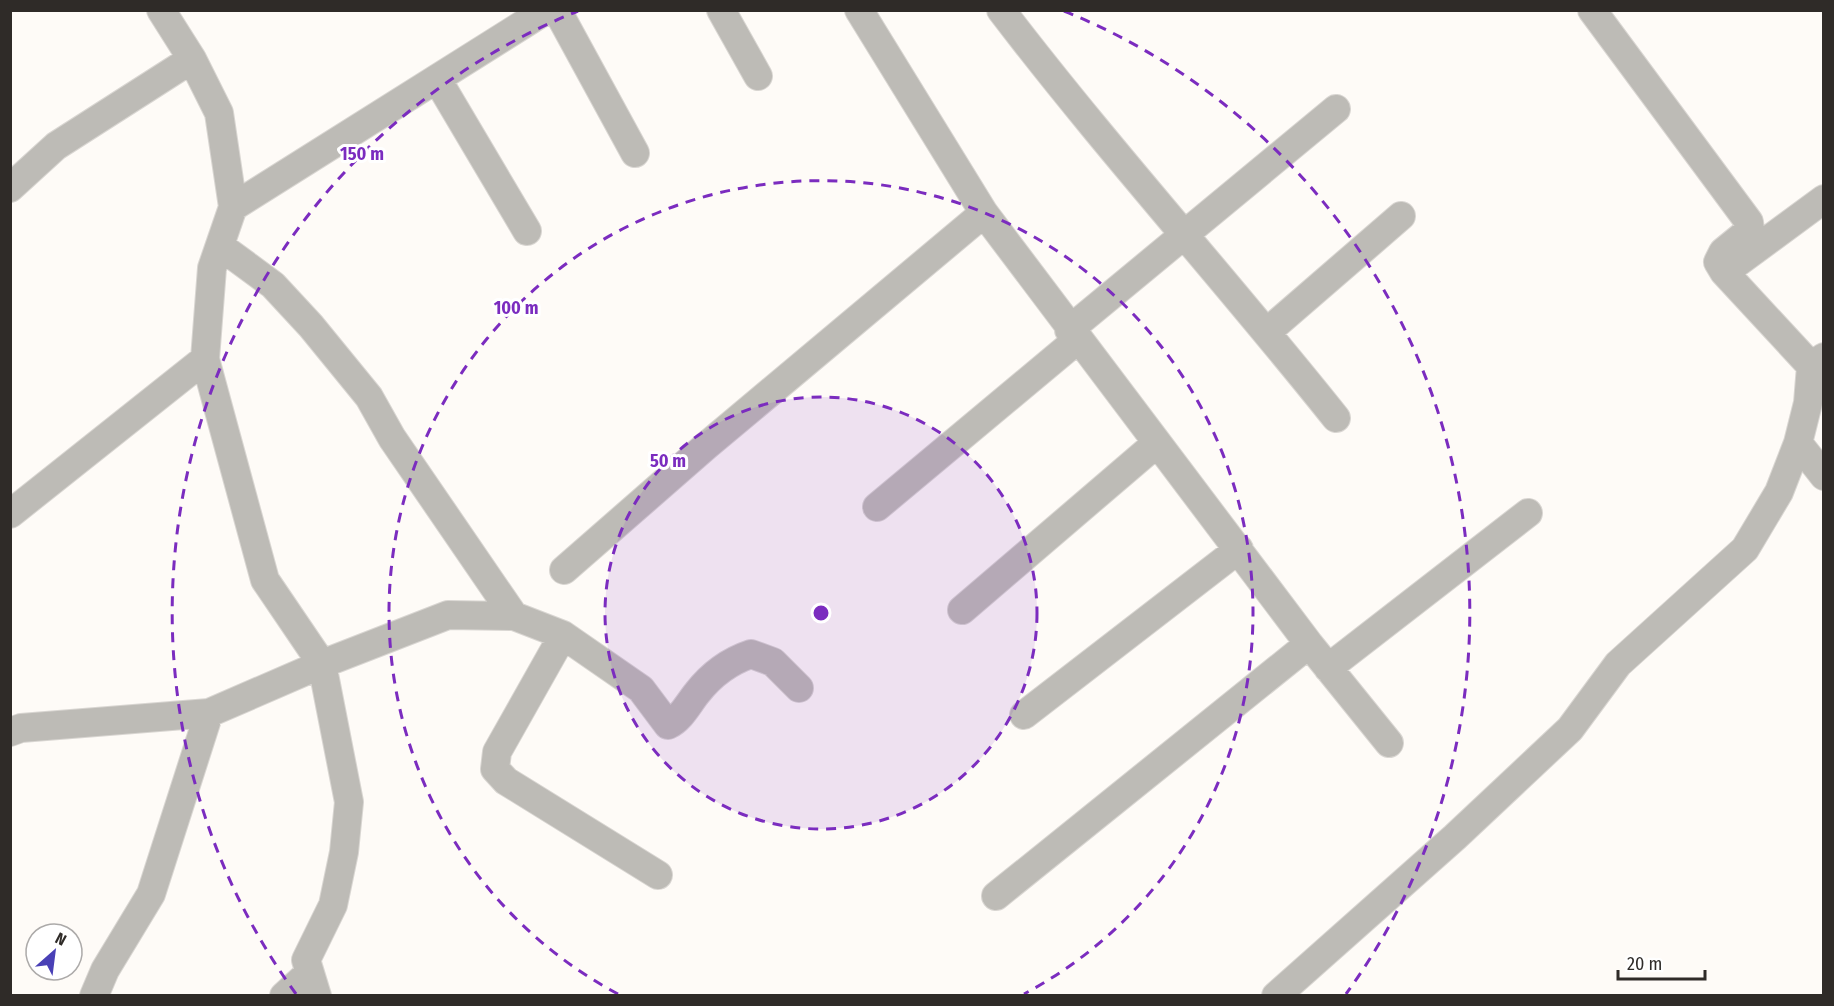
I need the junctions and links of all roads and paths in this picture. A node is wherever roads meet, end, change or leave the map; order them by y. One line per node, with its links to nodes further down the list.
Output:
1 (161, 10): 8 (street)
2 (546, 10): 10 (street)
3 (557, 10): 12 (street)
4 (721, 10): 9 (street)
5 (859, 10): 16 (street)
6 (1001, 10): 19 (street)
7 (1592, 10): 21 (street)
8 (192, 59): 13 (street); 15 (street)
9 (758, 76)
10 (437, 79): 15 (street); 18 (street)
11 (1336, 108): 19 (street)
12 (635, 153)
13 (10, 188)
14 (1824, 200): 21 (street)
15 (233, 207): 20 (street)
16 (984, 213): 23 (street); 34 (street)
17 (1401, 216): 22 (street)
18 (527, 231)
19 (1184, 233): 22 (street); 23 (street)
20 (220, 246): 24 (street); 36 (street)
21 (1724, 272): 25 (street)
22 (1267, 332): 26 (street)
23 (1073, 335): 27 (street); 30 (street)
24 (205, 359): 32 (street); 39 (street)
25 (1817, 362): 28 (street)
26 (1336, 418)
27 (1157, 443): 33 (street); 35 (street)
28 (1798, 443): 29 (street); 51 (street)
29 (1824, 476)
30 (877, 507)
31 (1528, 513): 40 (street)
32 (10, 514)
33 (1239, 549): 38 (street); 43 (street)
34 (564, 570)
35 (962, 610)
36 (514, 616): 37 (street); 39 (street)
37 (563, 635): 41 (street); 46 (street)
38 (1309, 644): 40 (street); 47 (street)
39 (322, 664): 42 (street); 48 (street)
40 (1328, 668): 45 (street)
41 (799, 688)
42 (209, 713): 44 (street); 49 (street)
43 (1024, 715)
44 (10, 732)
45 (1389, 743)
46 (658, 875)
47 (996, 896)
48 (312, 985): 50 (street)
49 (94, 996)
50 (284, 996)
51 (1276, 996)

